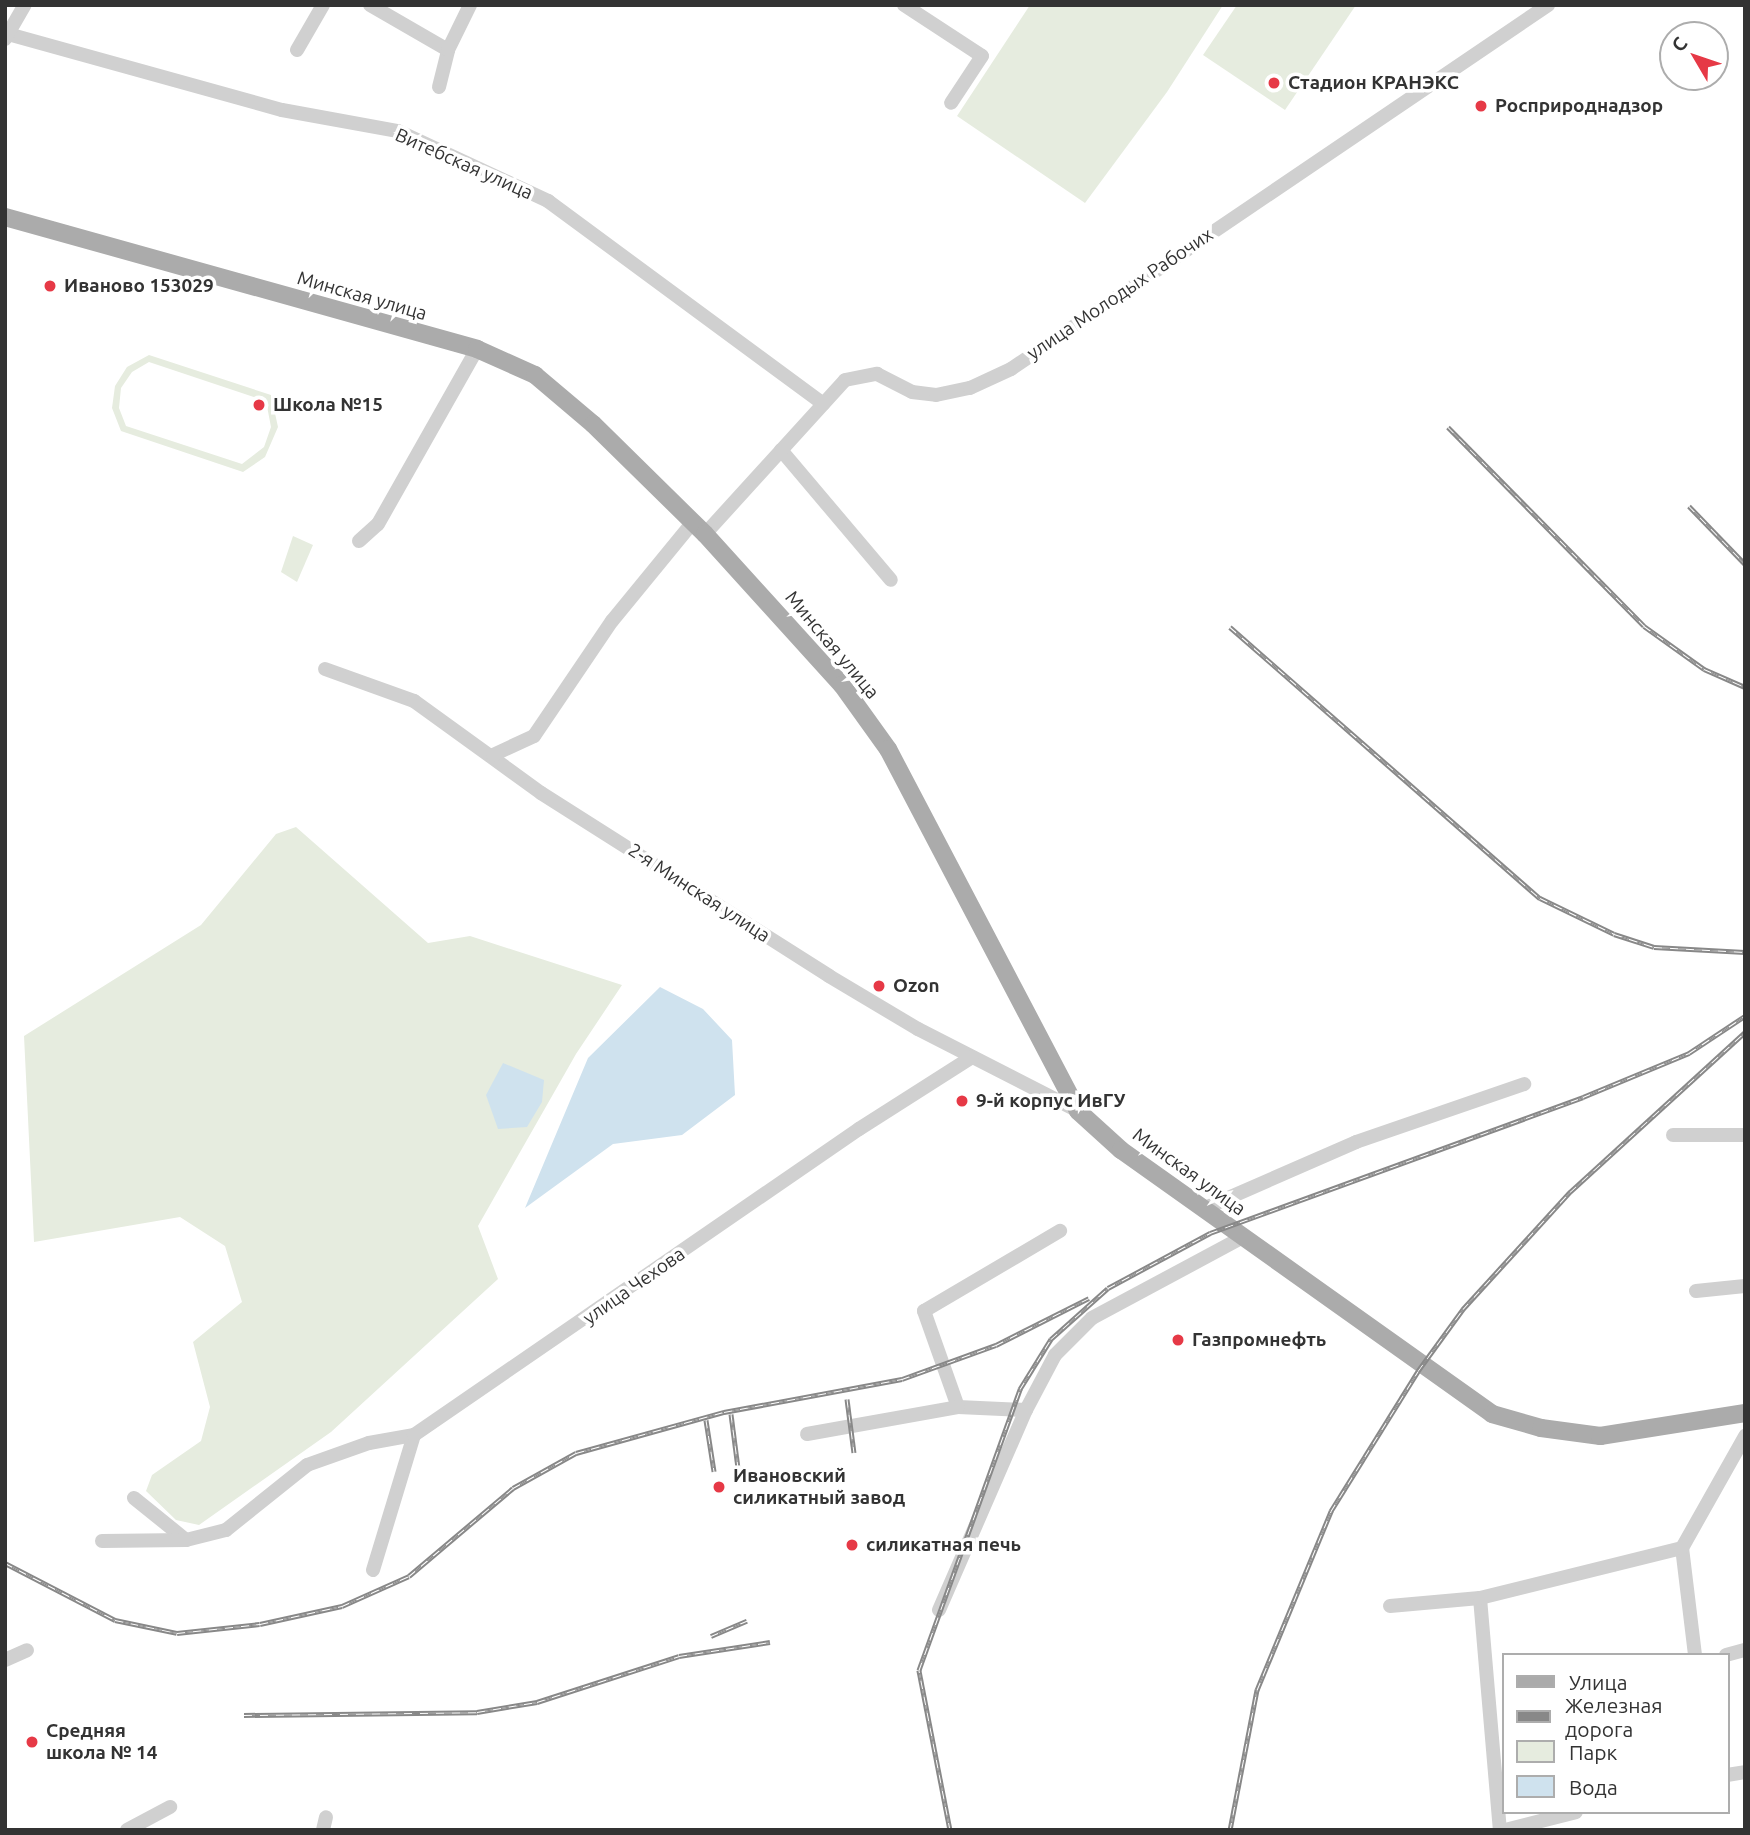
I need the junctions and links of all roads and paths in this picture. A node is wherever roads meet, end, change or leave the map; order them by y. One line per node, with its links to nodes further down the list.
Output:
1 (24, 5): 7 (street)
2 (323, 5): 8 (street)
3 (370, 5): 9 (street)
4 (470, 5): 9 (street)
5 (1548, 5): 14 (street, улица Молодых Рабочих)
6 (912, 8): 11 (street)
7 (7, 37): 14 (street, Витебская улица)
8 (297, 50)
9 (448, 50): 10 (street)
10 (439, 87)
11 (951, 103)
12 (5, 217): 13 (main road, Минская улица)
13 (477, 349): 16 (main road, Минская улица); 17 (street)
14 (823, 404): 15 (street, улица Молодых Рабочих)
15 (781, 450): 16 (street, улица Молодых Рабочих); 18 (street)
16 (699, 528): 20 (street, улица Молодых Рабочих); 23 (main road, Минская улица)
17 (359, 541)
18 (891, 580)
19 (326, 669): 20 (street, 2-я Минская улица)
20 (493, 755): 21 (street, 2-я Минская улица)
21 (972, 1057): 23 (street, 2-я Минская улица); 35 (street, улица Чехова)
22 (1524, 1084): 26 (street)
23 (1078, 1111): 26 (main road, Минская улица)
24 (1673, 1135): 25 (street)
25 (1745, 1135)
26 (1203, 1209): 28 (main road, Минская улица)
27 (1060, 1231): 31 (street)
28 (1243, 1237): 32 (street); 33 (main road, Минская улица)
29 (1745, 1286): 30 (street)
30 (1696, 1291)
31 (958, 1407): 32 (street); 34 (street)
32 (1026, 1410): 44 (street)
33 (1745, 1413)
34 (807, 1434)
35 (414, 1435): 38 (street); 41 (street)
36 (1745, 1436): 40 (street)
37 (134, 1498): 38 (street)
38 (186, 1540): 39 (street)
39 (102, 1541)
40 (1682, 1548): 42 (street); 46 (street)
41 (373, 1570)
42 (1480, 1598): 43 (street); 51 (street)
43 (1390, 1606)
44 (939, 1610)
45 (27, 1650): 47 (street)
46 (1695, 1653)
47 (5, 1660)
48 (170, 1807): 50 (street)
49 (1568, 1814): 52 (street)
50 (127, 1830)
51 (1500, 1830)
52 (1505, 1830)

